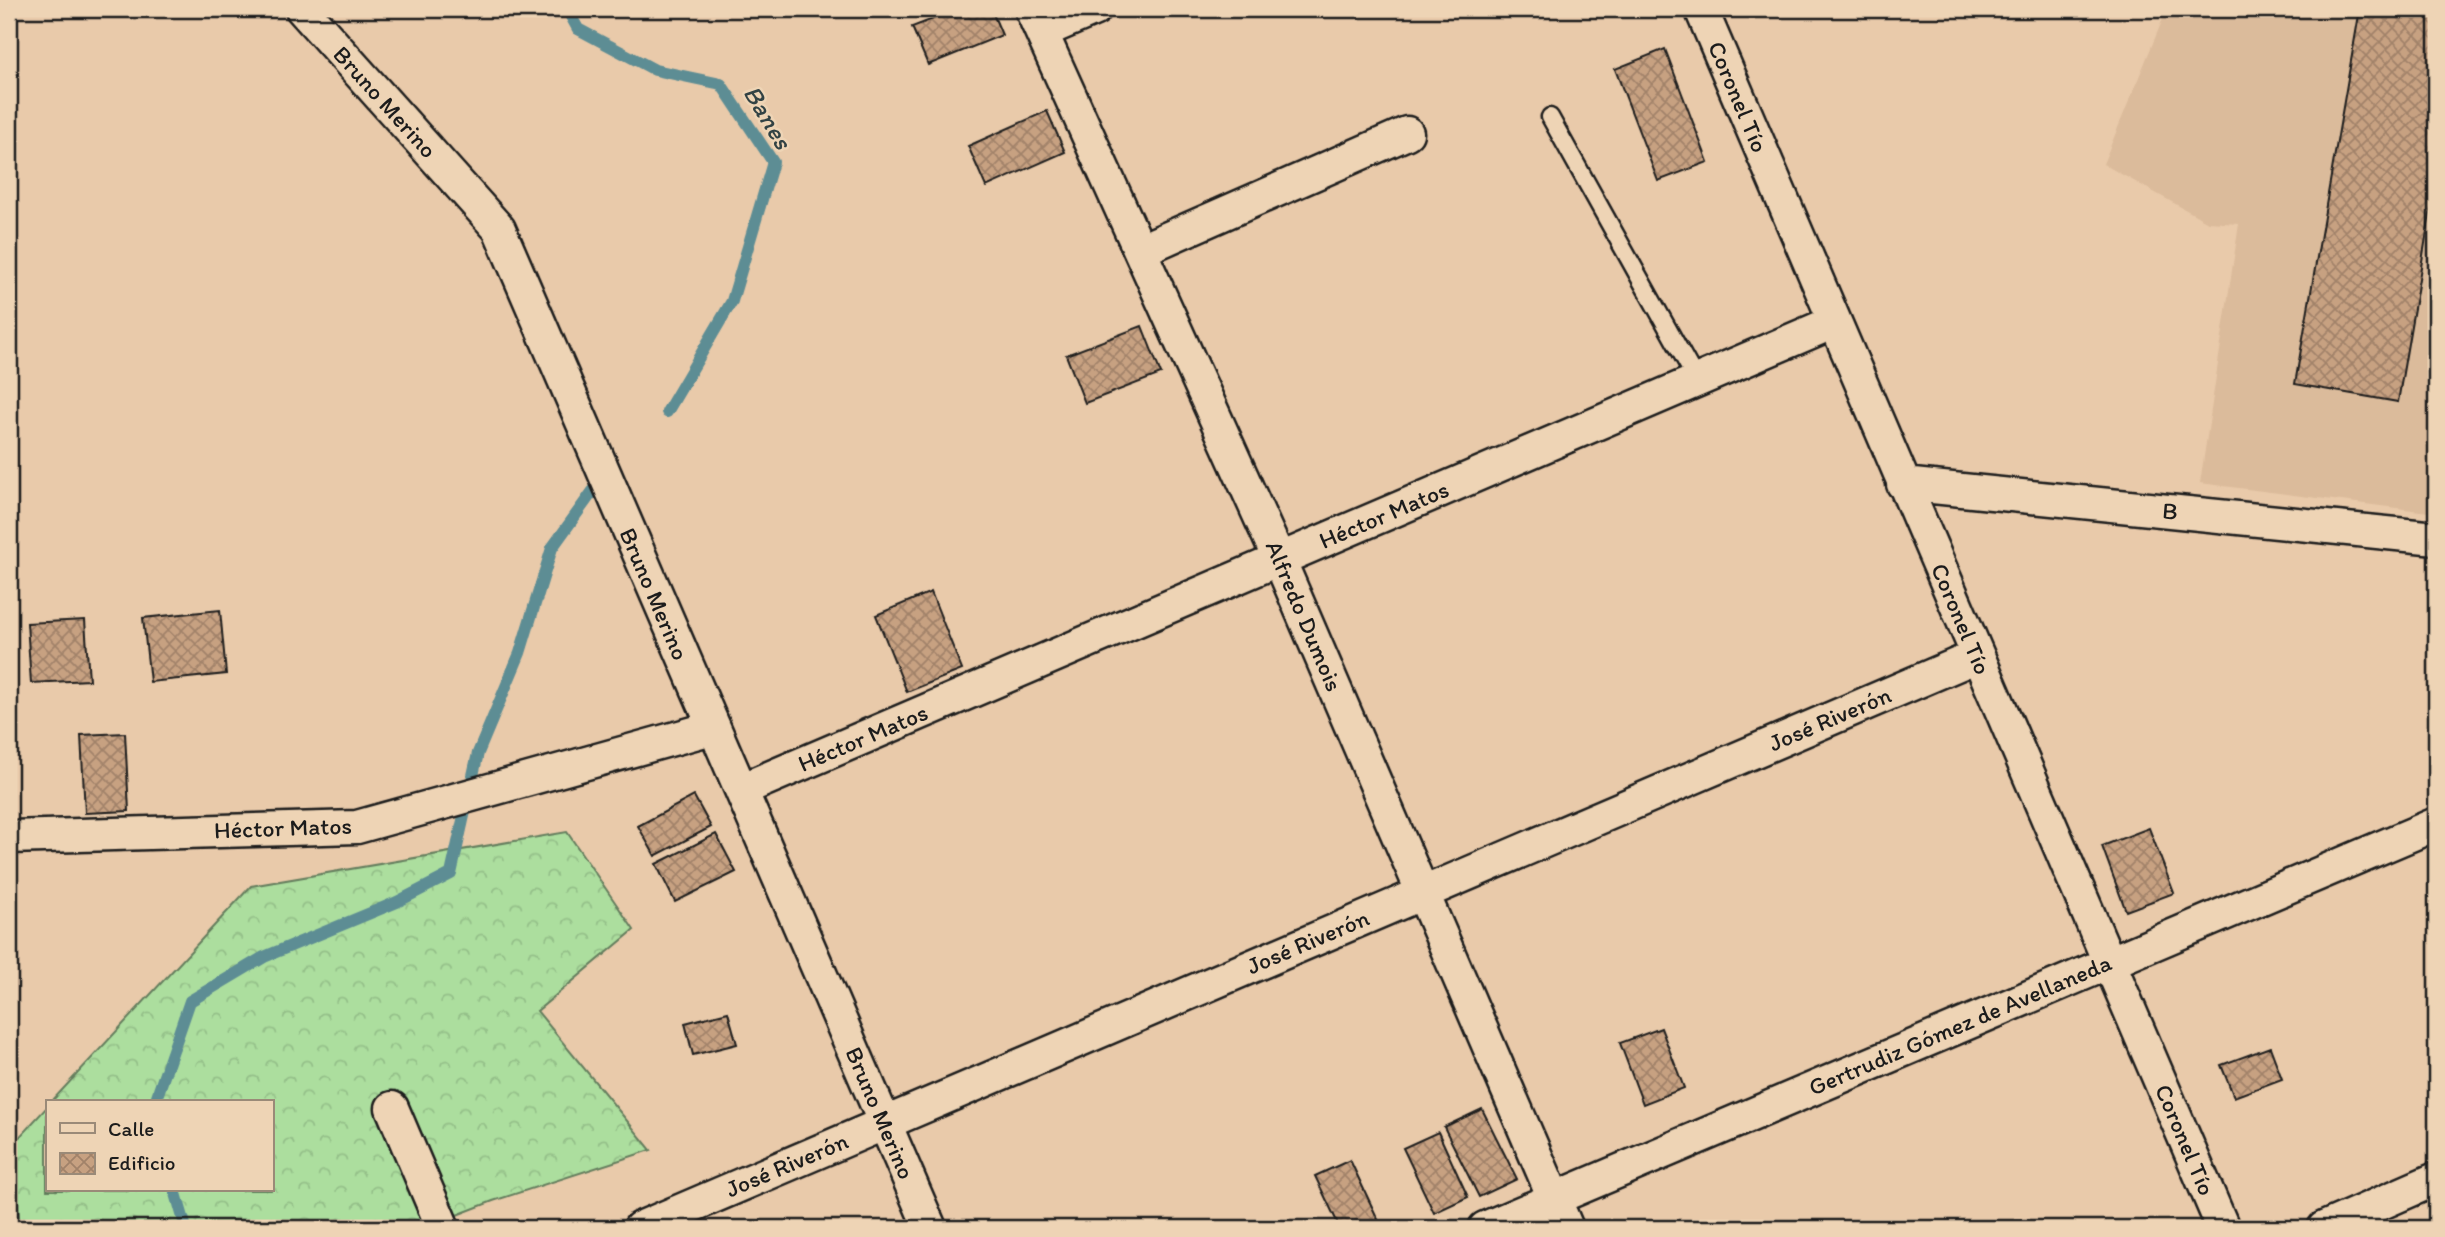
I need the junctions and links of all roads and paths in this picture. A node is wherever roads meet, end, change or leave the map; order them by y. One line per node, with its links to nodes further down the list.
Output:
1 (302, 9): 14 (street, Bruno Merino)
2 (1094, 9): 4 (street)
3 (1701, 9): 8 (street, Coronel Tío)
4 (1037, 20): 7 (street, Alfredo Dumois)
5 (1550, 117): 9 (lane)
6 (1407, 133): 7 (street)
7 (1141, 250): 12 (street, Alfredo Dumois)
8 (1834, 322): 9 (street, Héctor Matos); 10 (street, Coronel Tío)
9 (1697, 381): 12 (street, Héctor Matos)
10 (1903, 484): 11 (street, B); 13 (street, Coronel Tío)
11 (2436, 538)
12 (1279, 559): 15 (street, Héctor Matos); 18 (street, Alfredo Dumois)
13 (1977, 656): 18 (street, José Riverón); 19 (street, Coronel Tío)
14 (712, 728): 15 (street, Bruno Merino); 17 (street, Héctor Matos)
15 (741, 790): 21 (street, Bruno Merino)
16 (2436, 824): 19 (street, Gertrudiz Gómez de Avellaneda)
17 (9, 838)
18 (1423, 893): 21 (street, José Riverón); 23 (street, Alfredo Dumois)
19 (2109, 962): 23 (street, Gertrudiz Gómez de Avellaneda); 29 (street, Coronel Tío)
20 (392, 1108): 24 (street)
21 (885, 1123): 25 (street, José Riverón); 26 (street, Bruno Merino)
22 (2436, 1179): 30 (street)
23 (1554, 1199): 27 (street, Gertrudiz Gómez de Avellaneda); 28 (street, Alfredo Dumois)
24 (443, 1228)
25 (640, 1228)
26 (930, 1228)
27 (1485, 1228)
28 (1567, 1228)
29 (2223, 1228)
30 (2324, 1228)

